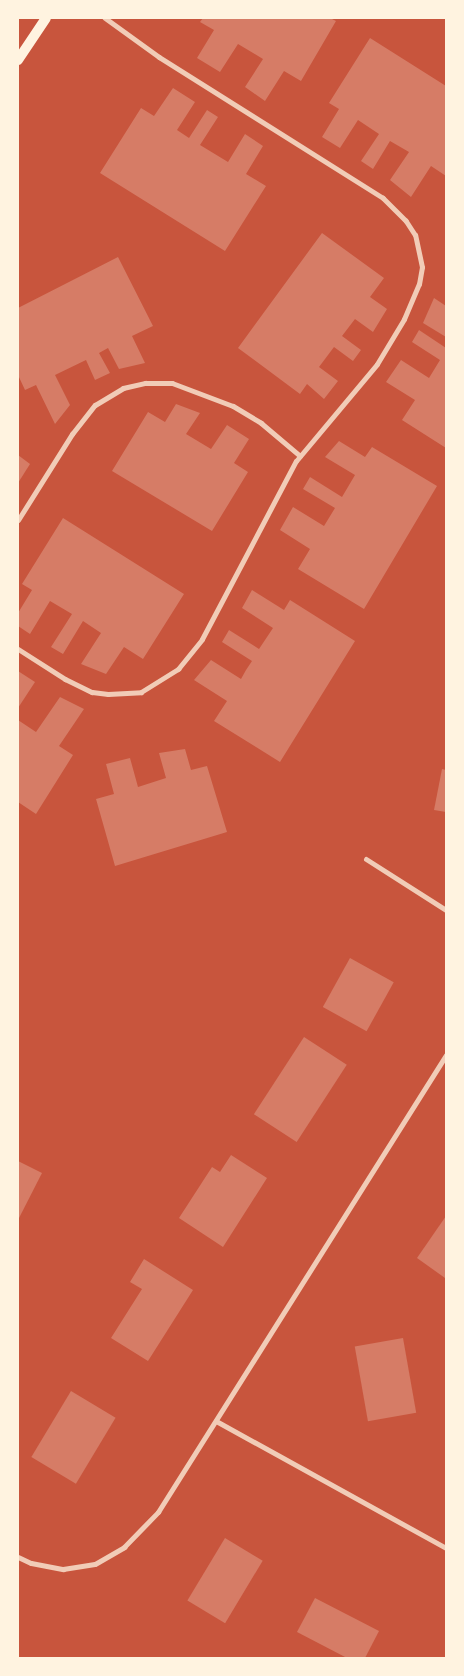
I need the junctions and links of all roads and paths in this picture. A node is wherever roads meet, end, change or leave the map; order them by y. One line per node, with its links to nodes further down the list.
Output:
1 (46, 18): 3 (main road)
2 (105, 18): 4 (street)
3 (18, 60)
4 (300, 456): 5 (street); 6 (street)
5 (18, 520)
6 (18, 649)
7 (366, 859): 8 (street)
8 (446, 910)
9 (446, 1055): 10 (street)
10 (216, 1422): 11 (street); 12 (street)
11 (446, 1548)
12 (18, 1556)

